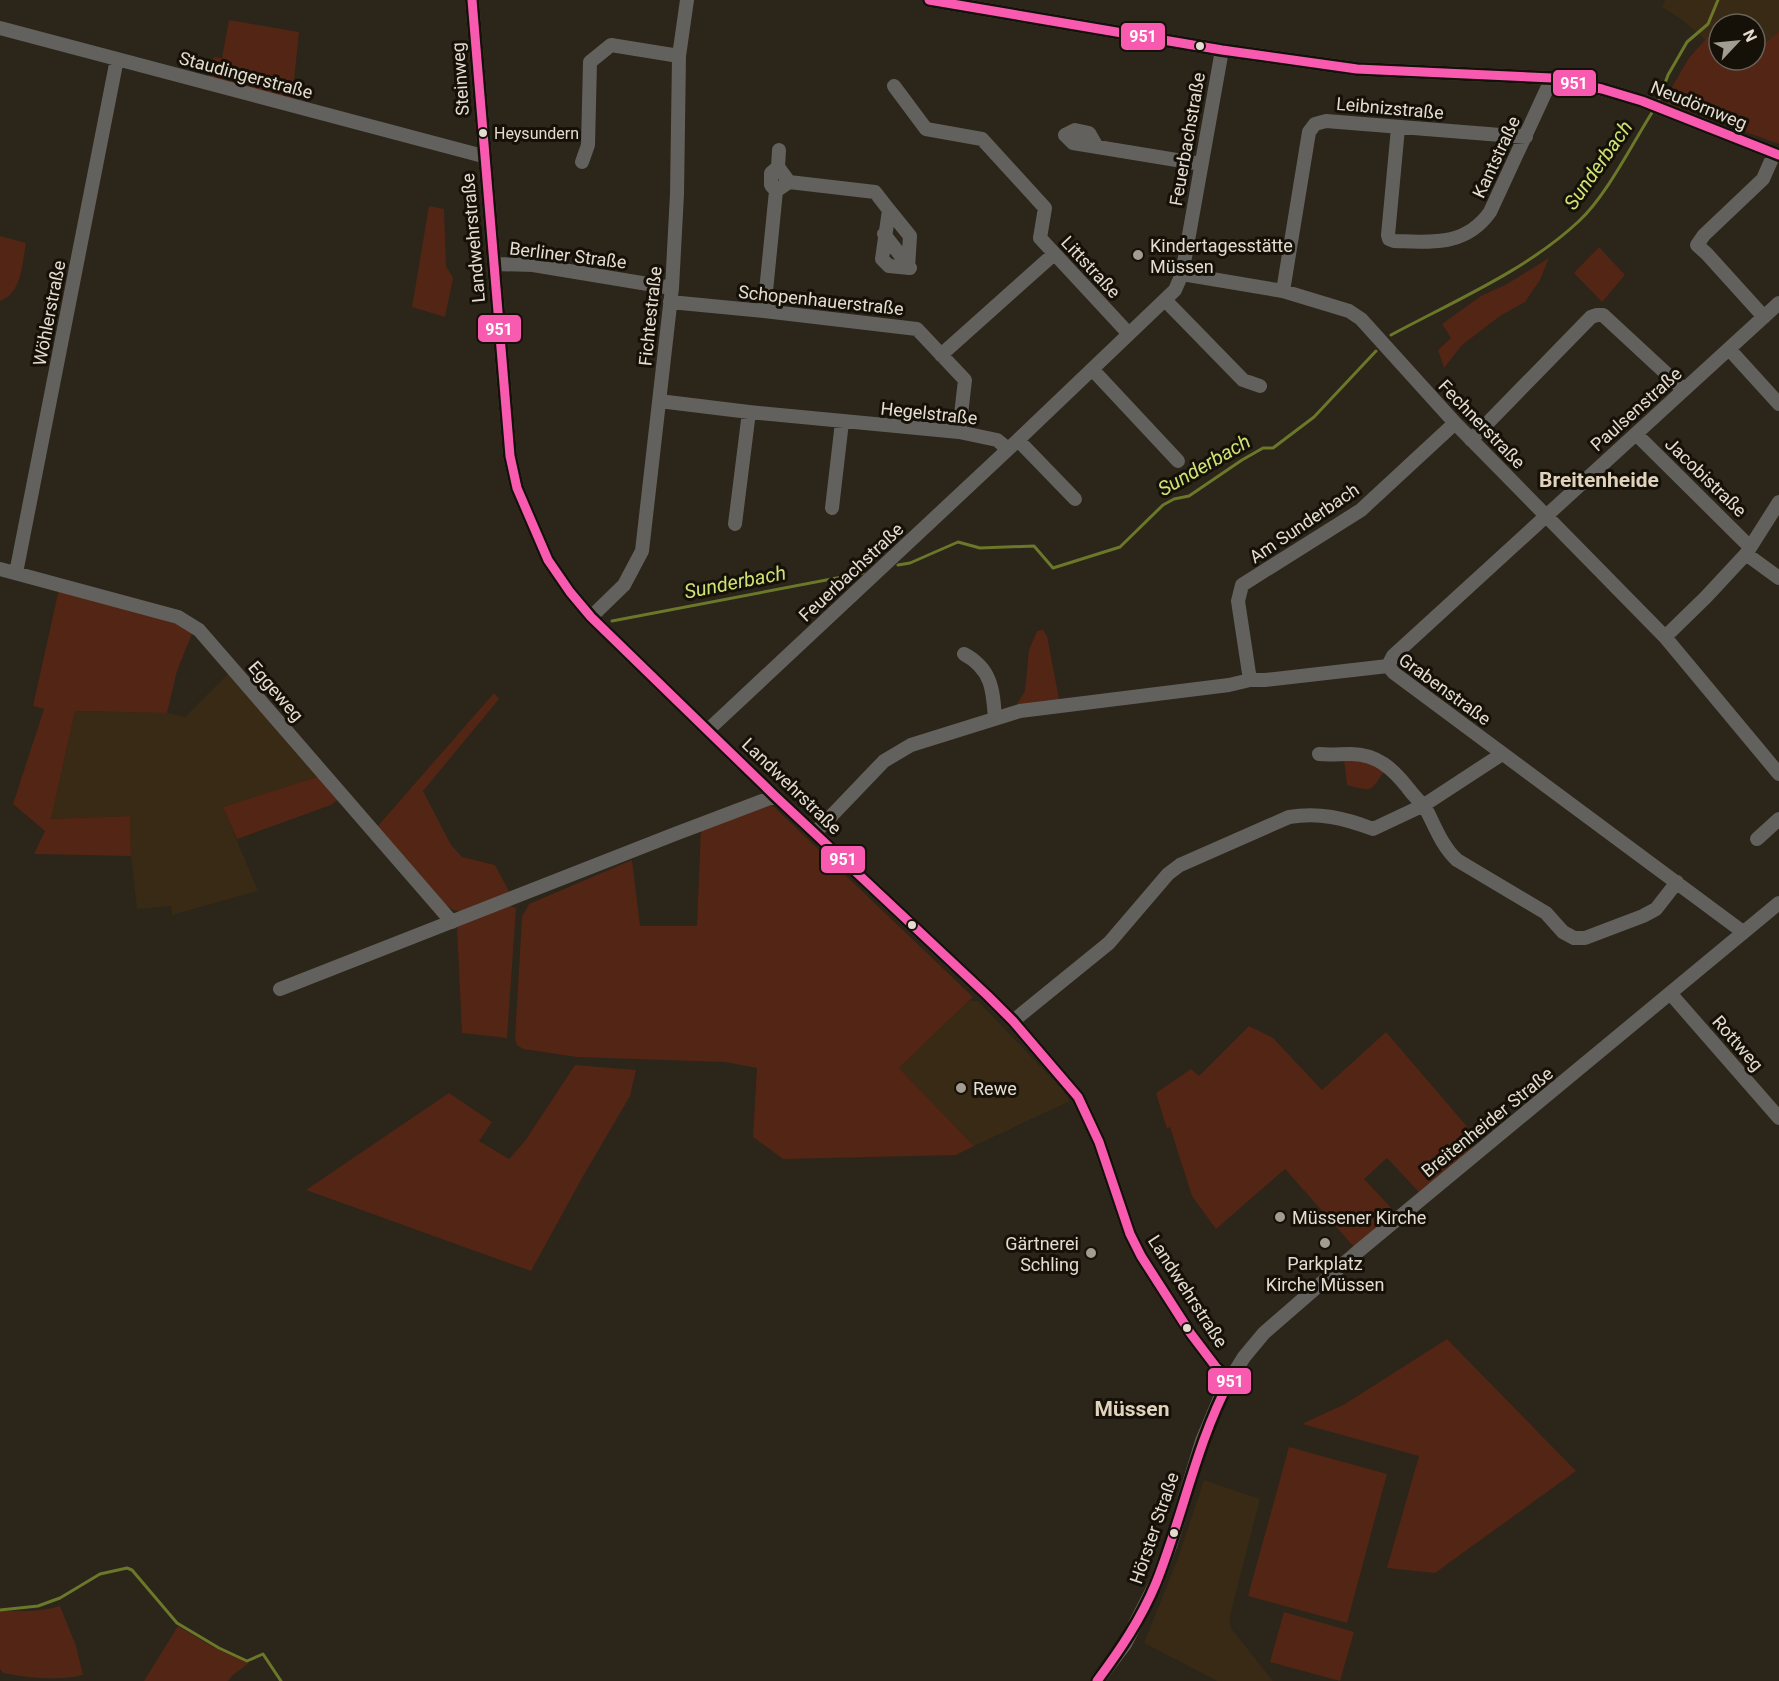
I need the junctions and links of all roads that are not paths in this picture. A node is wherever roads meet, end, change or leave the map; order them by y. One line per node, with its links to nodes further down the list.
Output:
1 (472, 0): 15 (street, Steinweg)
2 (687, 0): 6 (street, Fichtestraße)
3 (929, 0): 5 (street, Neudörnweg)
4 (0, 28): 7 (street, Staudingerstraße)
5 (1222, 50): 8 (street, Neudörnweg); 17 (street, Feuerbachstraße)
6 (680, 56): 16 (street); 27 (street, Fichtestraße)
7 (117, 59): 15 (street, Staudingerstraße); 57 (street, Wöhlerstraße)
8 (1552, 78): 11 (street, Kantstraße); 14 (street, Neudörnweg)
9 (894, 86): 24 (street, Littstraße)
10 (1398, 128): 11 (street, Leibnizstraße); 11 (street, Kantstraße); 28 (street, Leibnizstraße)
11 (1526, 137)
12 (1097, 147): 17 (street)
13 (779, 150): 18 (street)
14 (1777, 154): 33 (street)
15 (483, 156): 25 (street, Landwehrstraße)
16 (582, 162)
17 (1201, 164): 26 (street, Feuerbachstraße)
18 (778, 166): 19 (street); 20 (street)
19 (789, 182): 20 (street); 21 (street)
20 (776, 191): 32 (street)
21 (889, 210): 22 (street); 23 (street)
22 (906, 231): 23 (street); 23 (street)
23 (888, 239)
24 (1054, 254): 34 (street, Littstraße); 36 (street)
25 (494, 264): 27 (street, Berliner Straße); 59 (street, Landwehrstraße)
26 (1182, 274): 28 (street, Fechnerstraße); 29 (street, Feuerbachstraße)
27 (672, 288): 30 (street, Fichtestraße)
28 (1282, 291): 44 (street, Fechnerstraße)
29 (1166, 301): 34 (street, Feuerbachstraße); 38 (street)
30 (670, 302): 32 (street, Schopenhauerstraße); 40 (street, Fichtestraße)
31 (1779, 303): 33 (street, Paulsenstraße)
32 (764, 311): 36 (street, Schopenhauerstraße)
33 (1764, 317): 35 (street, Paulsenstraße)
34 (1129, 334): 37 (street, Feuerbachstraße)
35 (1729, 349): 39 (street, Paulsenstraße); 41 (street)
36 (941, 355): 45 (street, Schopenhauerstraße)
37 (1092, 369): 48 (street, Feuerbachstraße); 49 (street)
38 (1260, 386)
39 (1684, 390): 46 (street, Paulsenstraße); 47 (street)
40 (658, 401): 42 (street, Hegelstraße); 59 (street, Fichtestraße)
41 (1779, 404)
42 (749, 412): 43 (street, Hegelstraße); 54 (street)
43 (842, 422): 45 (street, Hegelstraße); 52 (street)
44 (1455, 423): 47 (street, Fechnerstraße); 63 (street, Am Sunderbach)
45 (959, 432): 48 (street, Hegelstraße)
46 (1636, 434): 53 (street, Paulsenstraße); 55 (street, Jacobistraße)
47 (1472, 440): 53 (street, Fechnerstraße)
48 (1013, 445): 50 (street); 65 (street, Feuerbachstraße)
49 (1178, 461)
50 (1076, 499)
51 (1779, 502): 55 (street)
52 (832, 508)
53 (1545, 516): 60 (street, Fechnerstraße); 62 (street, Paulsenstraße)
54 (735, 524)
55 (1748, 550): 58 (street, Jacobistraße); 60 (street)
56 (0, 569): 57 (street, Eggeweg)
57 (16, 573): 76 (street, Eggeweg)
58 (1779, 578)
59 (591, 617): 65 (street, Landwehrstraße)
60 (1665, 637): 68 (street, Fechnerstraße)
61 (964, 654): 64 (street)
62 (1388, 666): 63 (street, Grabenstraße); 67 (street, Grabenstraße)
63 (1250, 680): 64 (street, Grabenstraße)
64 (995, 719): 72 (street, Grabenstraße)
65 (708, 730): 69 (street, Landwehrstraße)
66 (1319, 753): 70 (street)
67 (1502, 753): 70 (street); 74 (street, Grabenstraße)
68 (1778, 770)
69 (775, 796): 72 (street, Landwehrstraße); 76 (street)
70 (1424, 805): 74 (street); 80 (street)
71 (1779, 819): 73 (street)
72 (815, 833): 80 (street, Landwehrstraße)
73 (1756, 839)
74 (1677, 882): 77 (street, Grabenstraße)
75 (1779, 903): 77 (street, Breitenheider Straße)
76 (452, 922): 78 (street)
77 (1743, 932): 79 (street, Breitenheider Straße)
78 (280, 989)
79 (1670, 993): 81 (street, Rottweg); 82 (street, Breitenheider Straße)
80 (1013, 1021): 82 (street, Landwehrstraße)
81 (1779, 1118)
82 (1230, 1380): 83 (street, Hörster Straße)
83 (1097, 1681)

